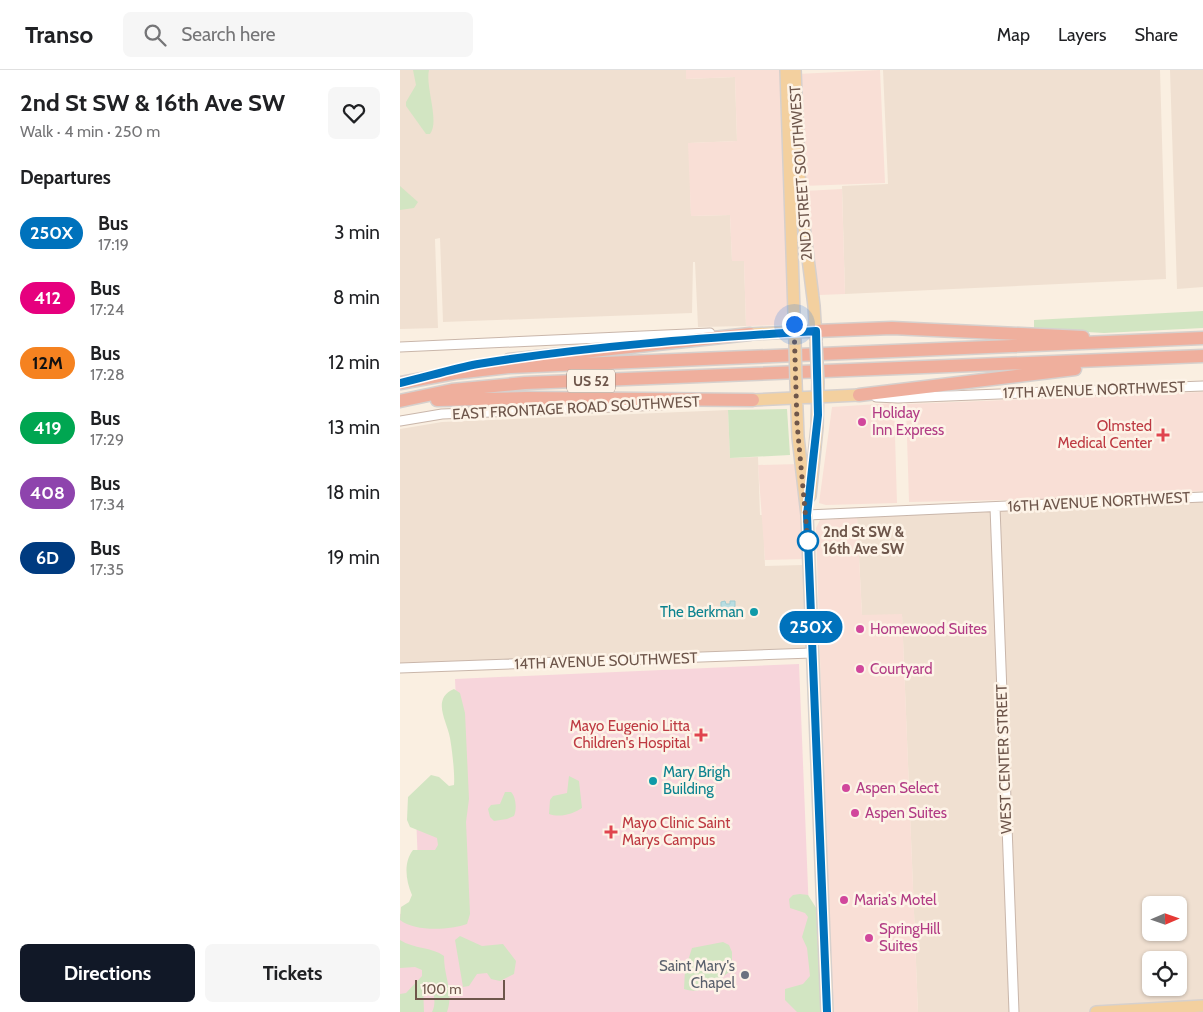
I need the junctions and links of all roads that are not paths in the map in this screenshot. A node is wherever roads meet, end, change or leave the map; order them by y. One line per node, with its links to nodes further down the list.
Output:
1 (786, 70): 5 (main road, 2ND STREET SOUTHWEST)
2 (795, 70): 4 (main road, 2ND STREET SOUTHWEST)
3 (750, 334): 5 (main road); 8 (street); 11 (highway)
4 (816, 337): 5 (main road); 7 (highway); 15 (main road, 2ND STREET SOUTHWEST, bridge)
5 (795, 338): 16 (main road, 2ND STREET SOUTHWEST, bridge)
6 (1203, 338): 7 (highway, US 52)
7 (1140, 341): 11 (highway, US 52)
8 (400, 348)
9 (1203, 356): 10 (highway, US 52)
10 (1140, 359): 14 (highway); 18 (highway, US 52)
11 (428, 377): 12 (highway, US 52)
12 (400, 383)
13 (1203, 386): 14 (street, 17TH AVENUE NORTHWEST)
14 (859, 395): 15 (main road)
15 (818, 397): 16 (main road); 22 (main road, 2ND STREET SOUTHWEST)
16 (797, 398): 17 (main road); 22 (main road, 2ND STREET SOUTHWEST)
17 (753, 400): 18 (highway); 19 (street, EAST FRONTAGE ROAD SOUTHWEST)
18 (400, 401)
19 (400, 420)
20 (1203, 497): 21 (street, 16TH AVENUE NORTHWEST)
21 (995, 506): 22 (street, 16TH AVENUE NORTHWEST); 27 (street, WEST CENTER STREET)
22 (807, 515): 23 (main road, 2ND STREET SOUTHWEST)
23 (812, 653): 24 (street, 14TH AVENUE SOUTHWEST); 26 (main road, 2ND STREET SOUTHWEST)
24 (400, 668)
25 (1203, 1006): 28 (main road)
26 (827, 1012)
27 (1014, 1012)
28 (1096, 1012)

